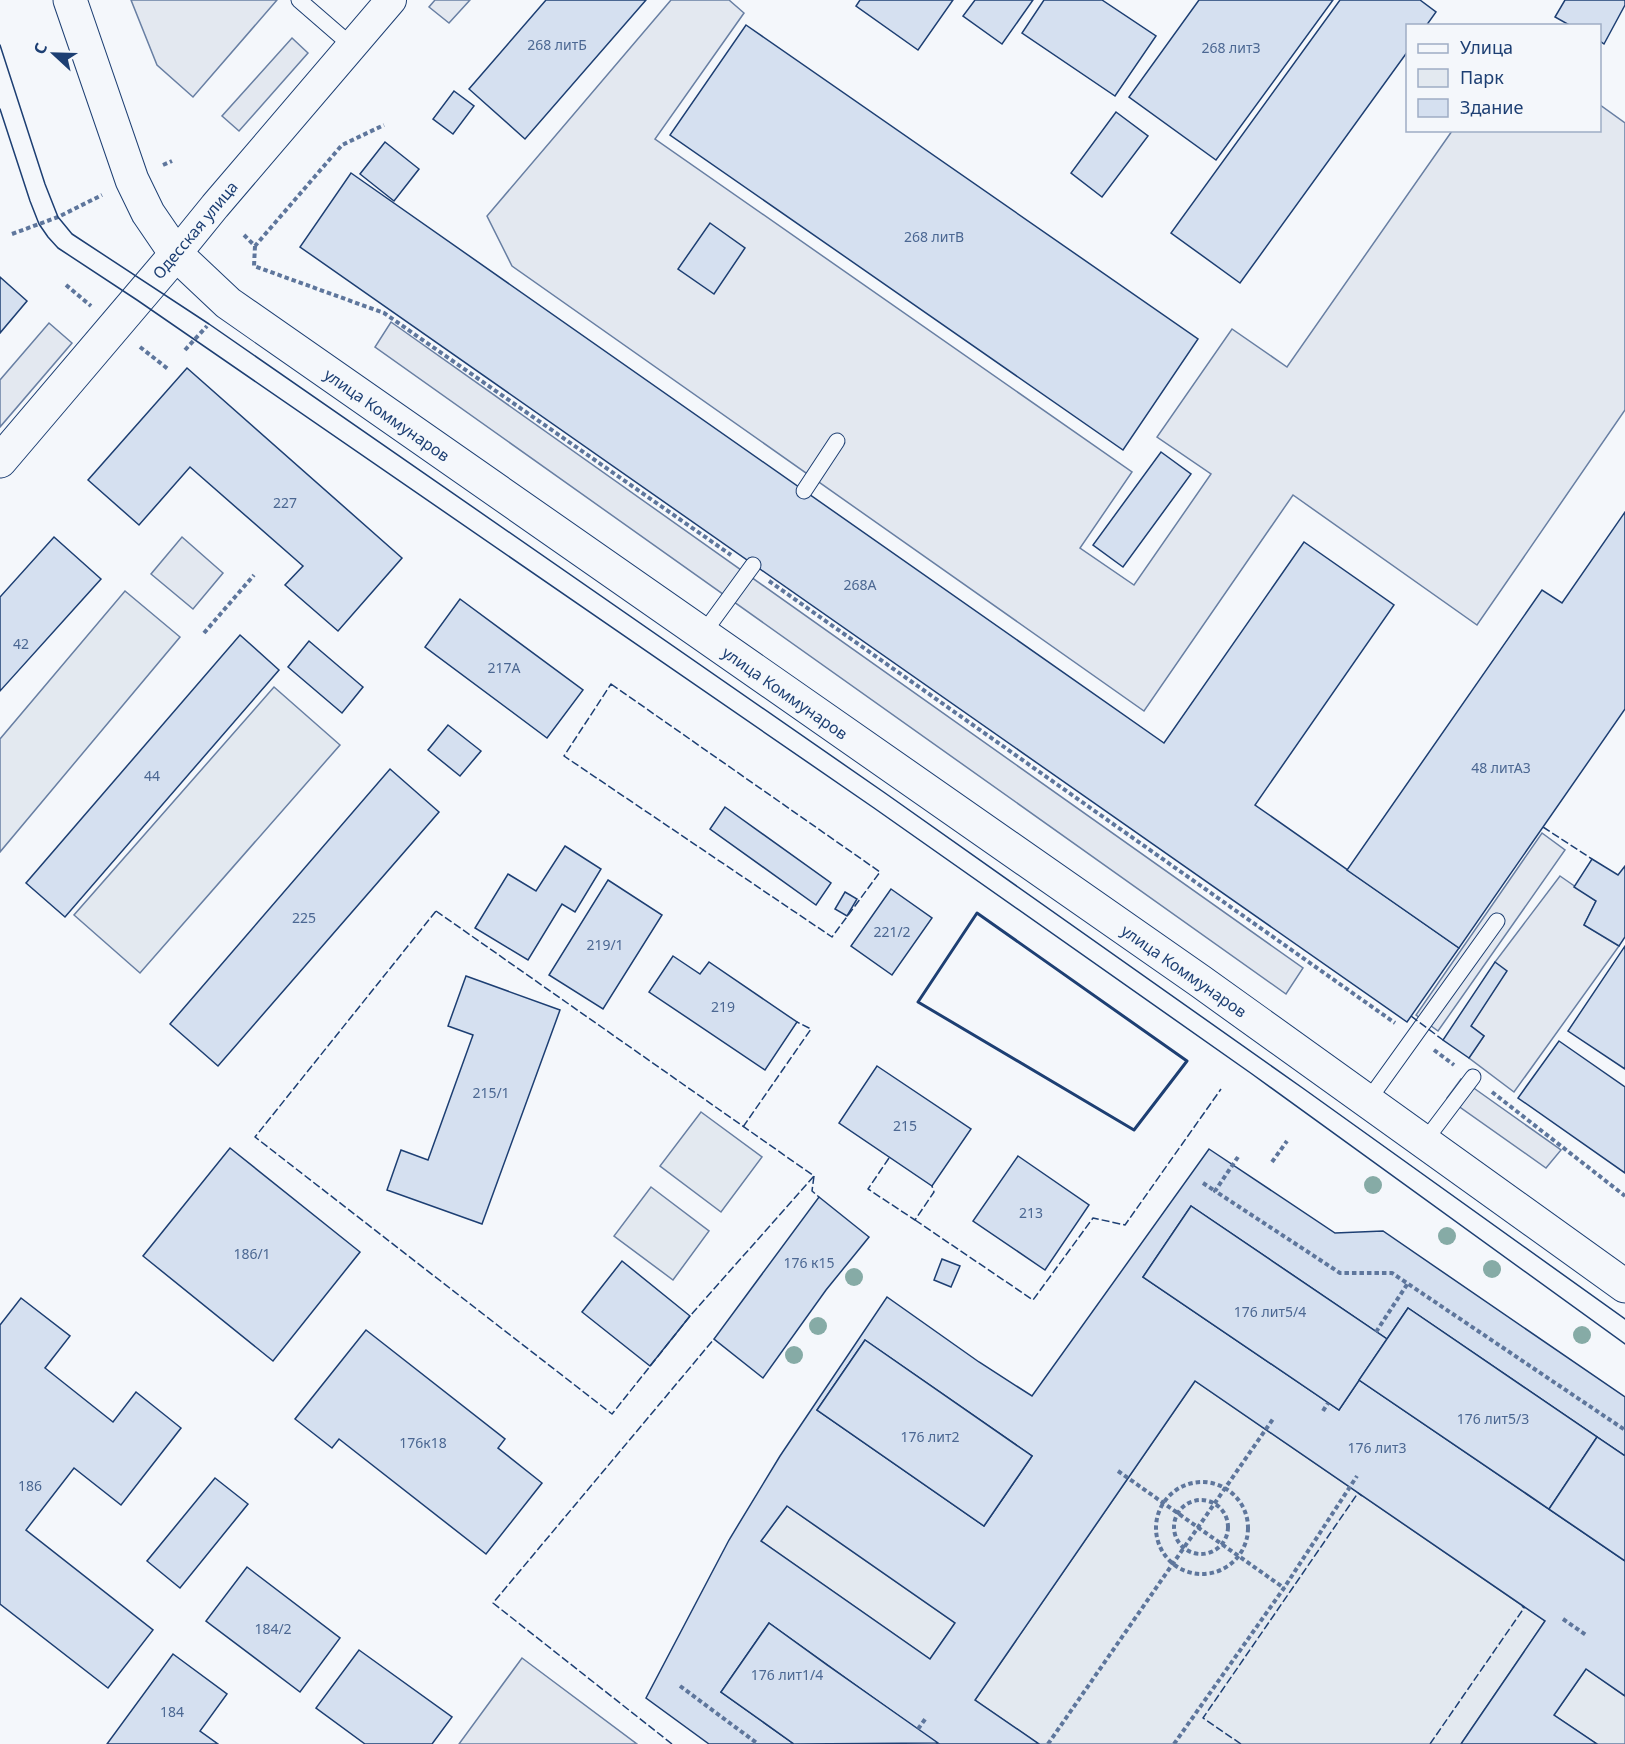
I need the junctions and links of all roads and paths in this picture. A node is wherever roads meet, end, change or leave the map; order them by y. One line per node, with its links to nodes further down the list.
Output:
1 (70, 0): 7 (main road, улица Коммунаров)
2 (299, 0): 4 (lane)
3 (391, 0): 4 (street, Одесская улица)
4 (352, 46): 11 (street, Одесская улица)
5 (384, 125): 10 (path)
6 (172, 161): 7 (path)
7 (132, 180): 8 (path); 11 (main road, улица Коммунаров)
8 (12, 234)
9 (244, 235): 10 (path)
10 (255, 246): 15 (path)
11 (176, 254): 13 (main road, Одесская улица); 18 (main road, улица Коммунаров)
12 (837, 441): 14 (lane)
13 (0, 461)
14 (804, 491)
15 (752, 566): 18 (lane); 20 (path)
16 (254, 575): 17 (path)
17 (204, 633)
18 (702, 635): 22 (main road, улица Коммунаров)
19 (1497, 921): 20 (lane)
20 (1415, 1037): 21 (path); 22 (lane)
21 (1473, 1077): 24 (lane); 29 (path)
22 (1367, 1102): 24 (main road, улица Коммунаров)
23 (1287, 1141): 26 (path)
24 (1424, 1142): 31 (main road, улица Коммунаров)
25 (1238, 1157): 28 (path)
26 (1272, 1162)
27 (1203, 1183): 28 (path)
28 (1215, 1191): 30 (path)
29 (1625, 1196)
30 (1408, 1283): 32 (path); 36 (path)
31 (1625, 1286)
32 (1376, 1332)
33 (1328, 1403): 34 (path)
34 (1323, 1411)
35 (1273, 1419): 39 (path)
36 (1625, 1430)
37 (1118, 1471): 40 (path)
38 (1356, 1476): 48 (path)
39 (1226, 1488): 40 (path); 41 (path); 46 (path)
40 (1163, 1502): 42 (path); 47 (path)
41 (1215, 1504): 42 (path); 43 (path); 44 (path)
42 (1179, 1513): 43 (path); 45 (path)
43 (1199, 1527): 44 (path); 45 (path)
44 (1222, 1543): 45 (path); 46 (path)
45 (1185, 1548): 47 (path)
46 (1239, 1555): 47 (path); 48 (path)
47 (1173, 1565): 55 (path)
48 (1284, 1588): 56 (path)
49 (1563, 1619): 50 (path)
50 (1586, 1635)
51 (680, 1686): 54 (path)
52 (926, 1718): 53 (path)
53 (918, 1729)
54 (758, 1744)
55 (1048, 1744)
56 (1174, 1744)

